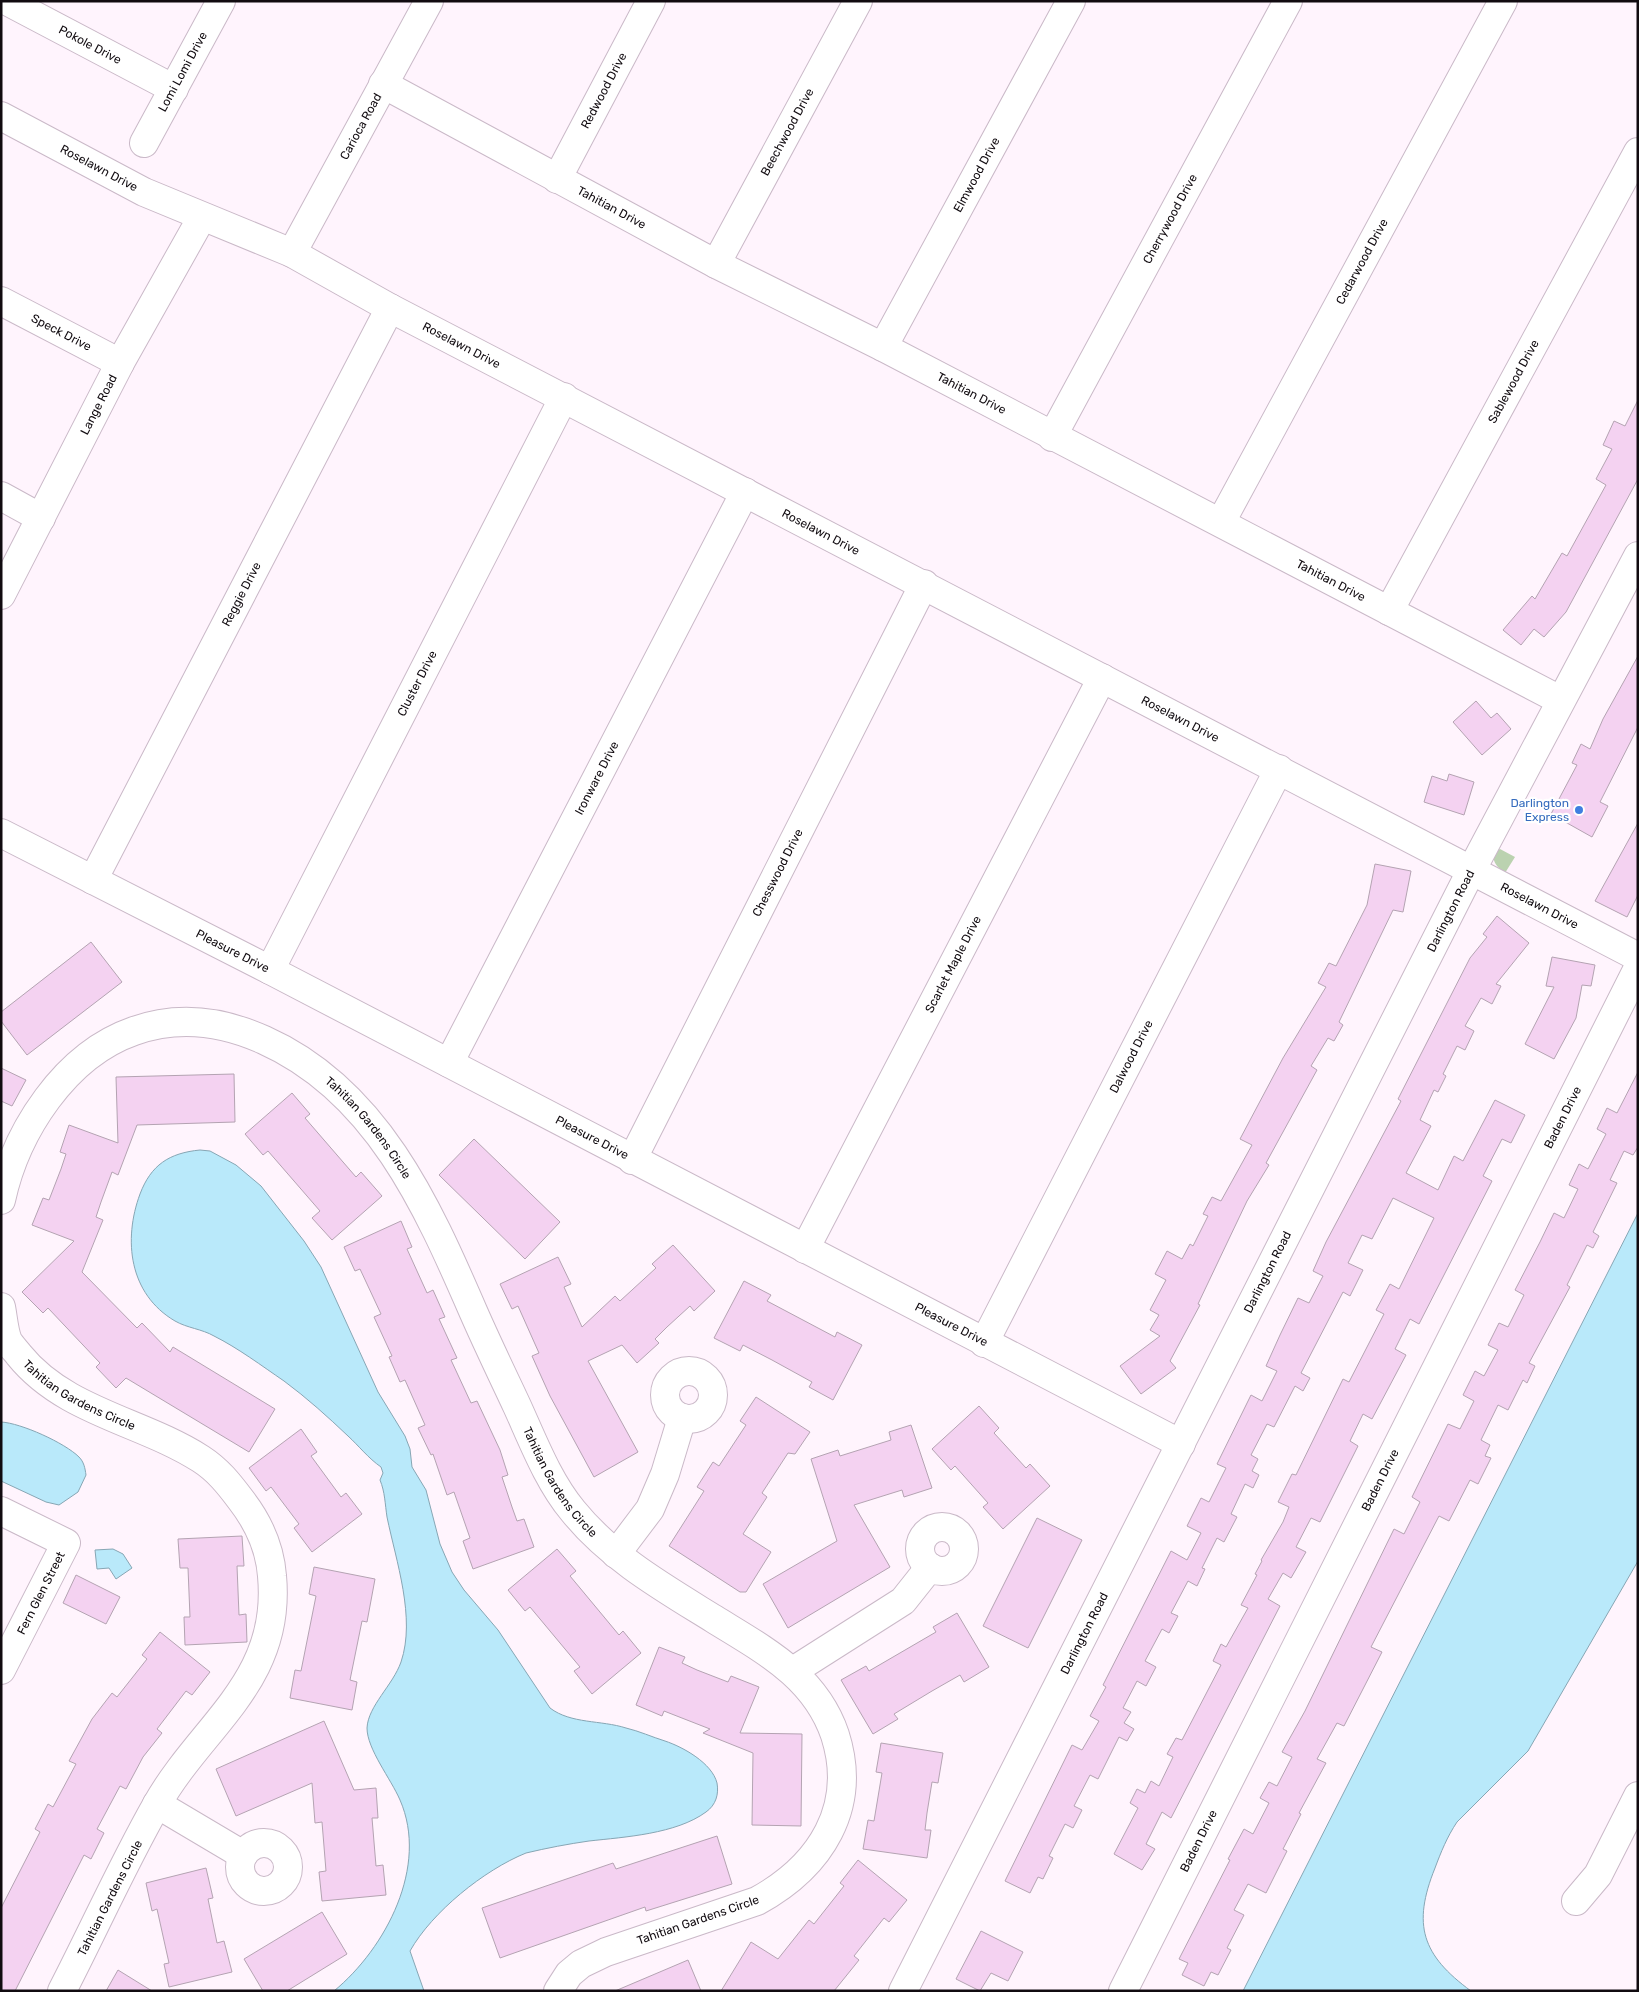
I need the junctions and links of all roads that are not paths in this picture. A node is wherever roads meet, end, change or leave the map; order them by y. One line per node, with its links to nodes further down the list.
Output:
1 (7, 1): 10 (street, Pokole Drive)
2 (429, 1): 9 (street, Carioca Road)
3 (651, 1): 14 (street, Redwood Drive)
4 (858, 1): 17 (street, Beechwood Drive)
5 (1071, 1): 20 (street, Elmwood Drive)
6 (1288, 1): 23 (street, Cherrywood Drive)
7 (1503, 1): 27 (street, Cedarwood Drive)
8 (213, 4): 10 (street, Lomi Lomi Drive)
9 (383, 84): 14 (street, Tahitian Drive); 16 (street, Carioca Road)
10 (174, 89): 12 (street, Lomi Lomi Drive)
11 (1, 116): 15 (street, Roselawn Drive)
12 (144, 143)
13 (1638, 152): 31 (street, Sablewood Drive)
14 (557, 179): 17 (street, Tahitian Drive)
15 (202, 217): 16 (street, Roselawn Drive); 21 (street, Lange Road)
16 (292, 253): 19 (street, Roselawn Drive)
17 (716, 264): 20 (street, Tahitian Drive)
18 (1, 301): 21 (street, Speck Drive)
19 (390, 308): 22 (street, Roselawn Drive); 37 (street, Reggie Drive)
20 (883, 347): 23 (street, Tahitian Drive)
21 (120, 364): 26 (street, Lange Road)
22 (564, 397): 24 (street, Roselawn Drive); 40 (street, Cluster Drive)
23 (1052, 437): 27 (street, Tahitian Drive)
24 (745, 492): 29 (street, Roselawn Drive); 41 (street, Ironware Drive)
25 (1, 496): 26 (street)
26 (41, 518): 30 (street, Lange Road)
27 (1221, 522): 31 (street, Tahitian Drive)
28 (1638, 556): 33 (street, Darlington Road)
29 (924, 584): 32 (street, Roselawn Drive); 42 (street, Chesswood Drive)
30 (1, 595)
31 (1389, 611): 33 (street, Tahitian Drive)
32 (1102, 678): 34 (street, Roselawn Drive); 44 (street, Scarlet Maple Drive)
33 (1560, 700): 36 (street, Darlington Road)
34 (1279, 769): 36 (street, Roselawn Drive); 47 (street, Dalwood Drive)
35 (1, 833): 37 (street, Pleasure Drive)
36 (1471, 871): 38 (street, Roselawn Drive); 49 (street, Darlington Road)
37 (93, 880): 40 (street, Pleasure Drive)
38 (1638, 957)
39 (1638, 968): 62 (street, Baden Drive)
40 (270, 970): 41 (street, Pleasure Drive)
41 (449, 1063): 42 (street, Pleasure Drive)
42 (632, 1160): 44 (street, Pleasure Drive)
43 (1, 1200): 51 (street, Tahitian Gardens Circle)
44 (805, 1250): 47 (street, Pleasure Drive)
45 (1, 1307): 46 (street, Tahitian Gardens Circle)
46 (5, 1342): 56 (street, Tahitian Gardens Circle)
47 (984, 1343): 49 (street, Pleasure Drive)
48 (682, 1418): 51 (street)
49 (1181, 1444): 61 (street, Darlington Road)
50 (1, 1511): 53 (street, Fern Glen Street)
51 (616, 1554): 54 (street, Tahitian Gardens Circle)
52 (930, 1567): 54 (street)
53 (1, 1670)
54 (793, 1671): 60 (street, Tahitian Gardens Circle)
55 (1638, 1796): 58 (street)
56 (157, 1804): 57 (street); 59 (street, Tahitian Gardens Circle)
57 (244, 1855)
58 (1576, 1901)
59 (62, 1991)
60 (558, 1991)
61 (903, 1991)
62 (1123, 1991)

